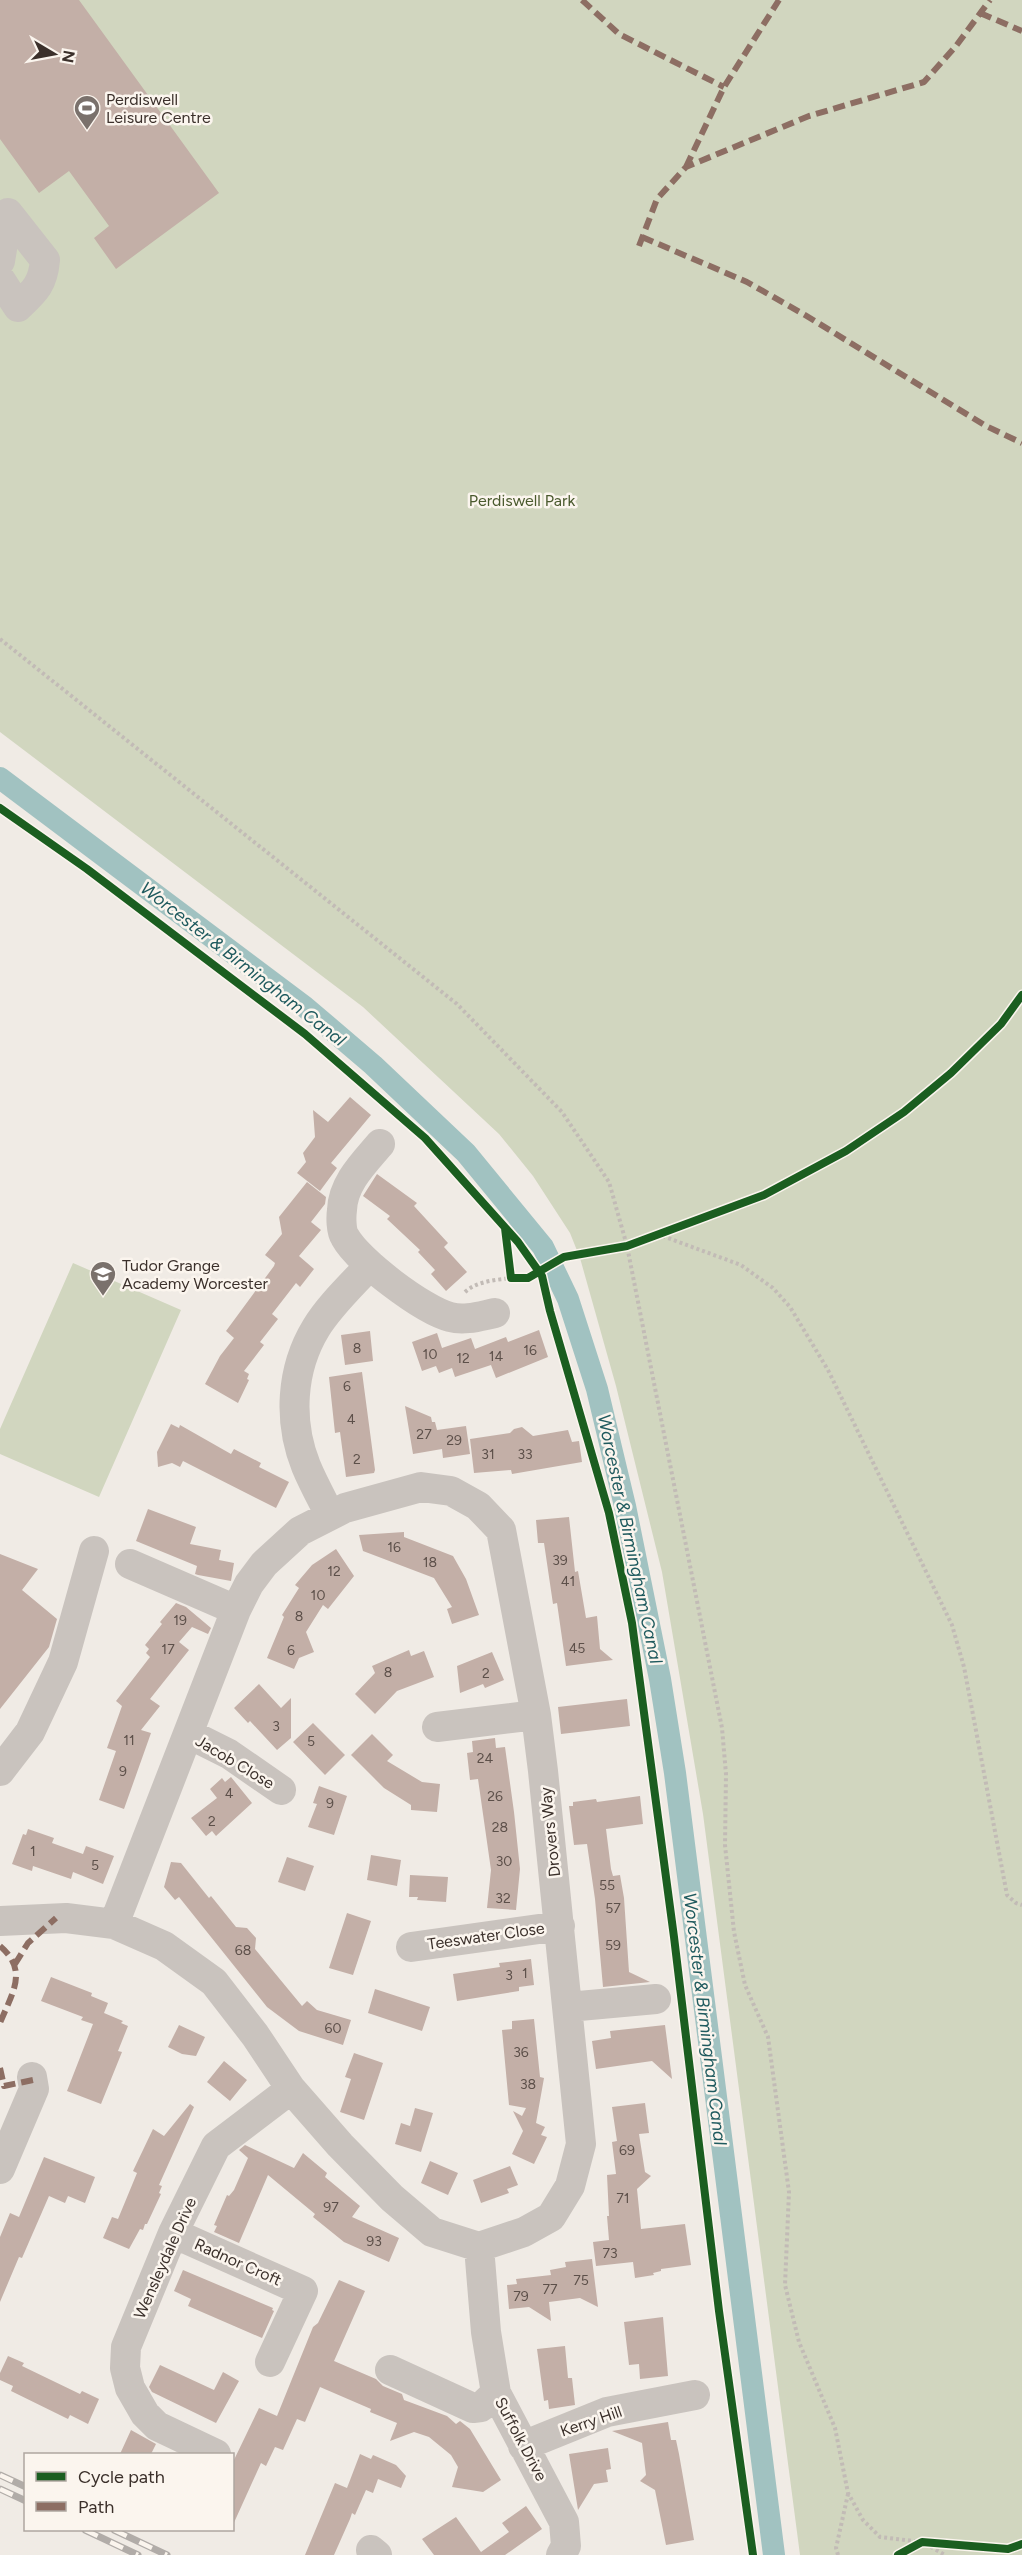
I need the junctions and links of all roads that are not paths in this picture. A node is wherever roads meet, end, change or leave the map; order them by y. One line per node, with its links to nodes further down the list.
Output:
1 (4, 207): 2 (street); 3 (street)
2 (0, 261)
3 (0, 279)
4 (380, 1144): 5 (street)
5 (370, 1265): 6 (street); 7 (street)
6 (495, 1313)
7 (330, 1515): 10 (street, Drovers Way); 11 (street, Drovers Way)
8 (94, 1551): 14 (street)
9 (130, 1564): 10 (street)
10 (236, 1610): 13 (street, Drovers Way)
11 (536, 1715): 12 (street); 18 (street, Drovers Way)
12 (436, 1727)
13 (189, 1734): 15 (street, Jacob Close); 17 (street, Drovers Way)
14 (0, 1771)
15 (281, 1790)
16 (0, 1921): 17 (street)
17 (114, 1924): 23 (street)
18 (560, 1926): 19 (street, Teeswater Close); 21 (street, Drovers Way)
19 (411, 1947)
20 (656, 1999): 21 (street)
21 (568, 2007): 26 (street, Drovers Way)
22 (32, 2077): 24 (street)
23 (291, 2089): 25 (street, Wensleydale Drive); 26 (street)
24 (0, 2169)
25 (173, 2233): 27 (street, Radnor Croft); 32 (street, Wensleydale Drive)
26 (479, 2247): 29 (street, Suffolk Drive)
27 (270, 2362)
28 (390, 2370): 29 (street)
29 (496, 2393): 31 (street, Suffolk Drive)
30 (695, 2396): 31 (street, Kerry Hill)
31 (523, 2446): 34 (street, Suffolk Drive)
32 (182, 2447): 33 (street, Wensleydale Drive)
33 (211, 2453)
34 (561, 2555)

